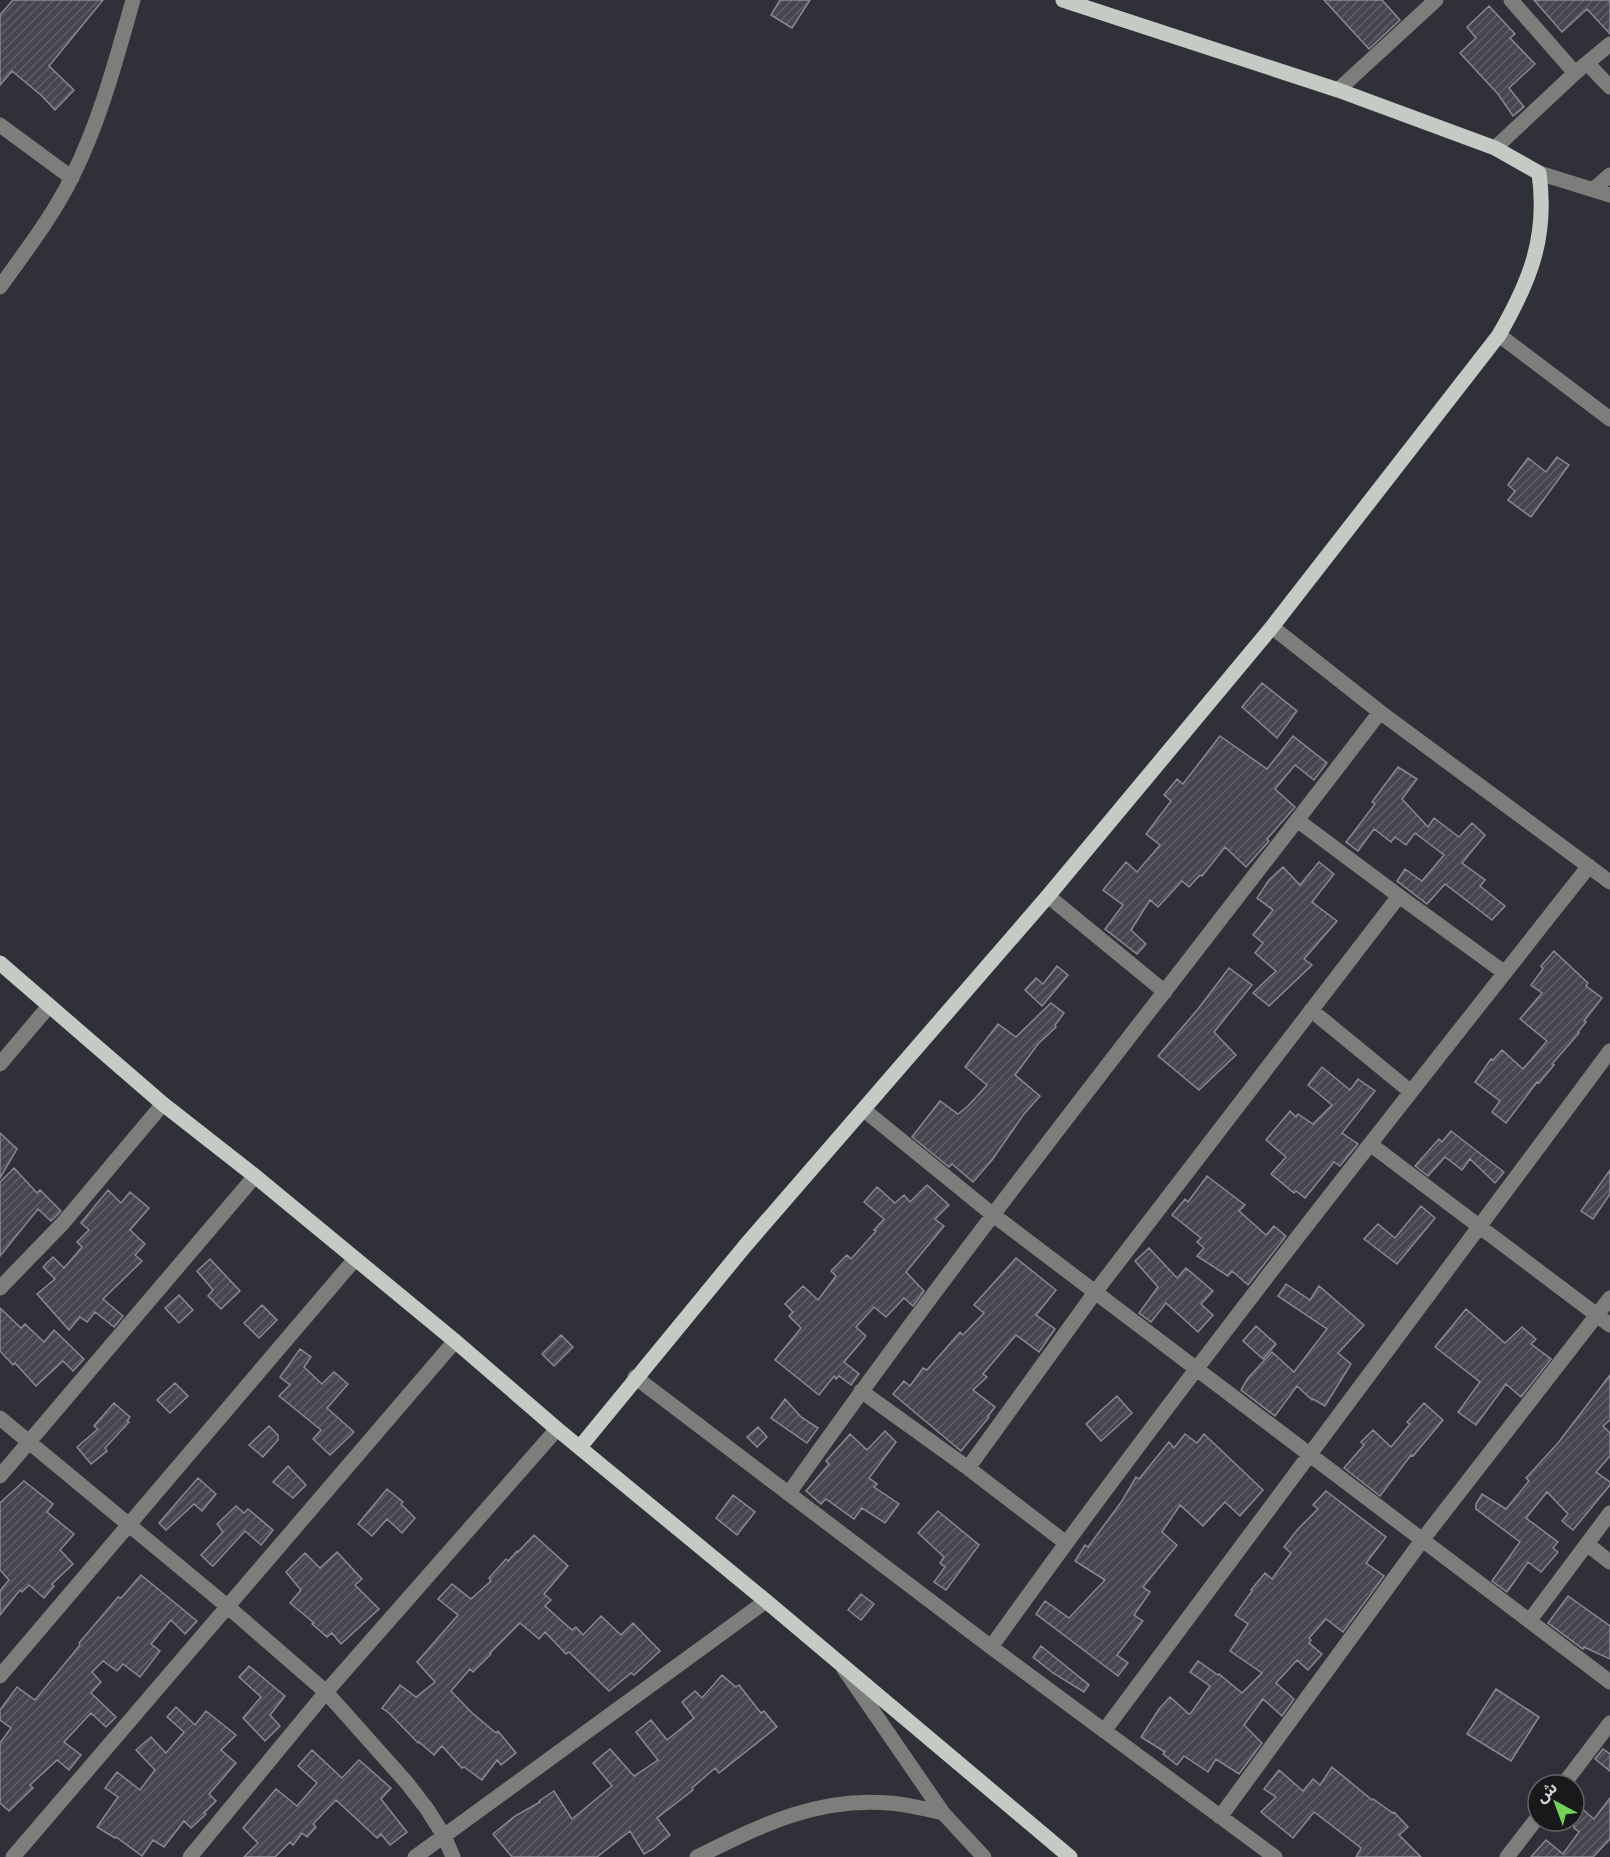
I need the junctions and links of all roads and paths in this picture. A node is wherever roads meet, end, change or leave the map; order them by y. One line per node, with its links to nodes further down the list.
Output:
1 (134, 0): 13 (street)
2 (1063, 0): 8 (main road)
3 (1436, 0): 8 (street)
4 (1510, 0): 6 (street)
5 (1610, 44): 6 (street)
6 (1581, 68): 7 (street); 10 (street)
7 (1610, 87)
8 (1338, 90): 10 (main road)
9 (0, 125): 13 (street)
10 (1495, 148): 11 (main road)
11 (1539, 173): 14 (street); 17 (main road)
12 (1610, 175): 14 (street)
13 (72, 178): 16 (street)
14 (1594, 189): 15 (street)
15 (1610, 195)
16 (0, 287)
17 (1500, 335): 18 (street); 19 (main road)
18 (1610, 419)
19 (1272, 627): 20 (street); 24 (main road)
20 (1380, 712): 21 (street); 22 (street)
21 (1297, 820): 25 (street); 28 (street)
22 (1589, 866): 23 (street); 27 (street)
23 (1610, 882)
24 (1048, 896): 28 (street); 35 (main road)
25 (1399, 896): 27 (street); 30 (street)
26 (0, 963): 29 (main road)
27 (1505, 973): 33 (street)
28 (1165, 992): 38 (street)
29 (48, 1006): 32 (street); 34 (main road)
30 (1311, 1010): 33 (street); 42 (street)
31 (1610, 1051): 39 (street)
32 (0, 1064)
33 (1411, 1092): 36 (street)
34 (163, 1104): 37 (main road); 41 (street)
35 (864, 1110): 38 (street); 48 (main road)
36 (1370, 1144): 39 (street); 47 (street)
37 (255, 1176): 40 (main road); 52 (street)
38 (992, 1214): 42 (street); 49 (street)
39 (1479, 1227): 44 (street); 54 (street)
40 (355, 1259): 46 (main road); 59 (street)
41 (0, 1288)
42 (1096, 1292): 47 (street); 55 (street)
43 (1610, 1298): 44 (street)
44 (1597, 1315): 45 (street); 60 (street)
45 (1610, 1325)
46 (455, 1341): 51 (main road); 65 (street)
47 (1197, 1370): 54 (street); 61 (street)
48 (635, 1377): 53 (main road); 57 (street)
49 (861, 1391): 55 (street); 57 (street)
50 (0, 1418): 52 (street)
51 (557, 1429): 53 (main road); 71 (street)
52 (29, 1442): 56 (street); 59 (street)
53 (580, 1447): 64 (main road)
54 (1310, 1454): 60 (street); 73 (street)
55 (968, 1468): 61 (street)
56 (0, 1476)
57 (789, 1493): 67 (street)
58 (1610, 1513): 62 (street)
59 (129, 1526): 65 (street); 69 (street)
60 (1423, 1539): 66 (street); 76 (street)
61 (1066, 1542): 67 (street)
62 (1587, 1544): 63 (street); 66 (street)
63 (1610, 1562)
64 (766, 1601): 68 (main road); 78 (street)
65 (227, 1606): 71 (street); 79 (street)
66 (1530, 1620): 70 (street)
67 (991, 1647): 73 (street)
68 (840, 1664): 75 (street); 85 (main road)
69 (0, 1676)
70 (1610, 1682)
71 (326, 1692): 78 (street); 80 (street)
72 (1610, 1723): 74 (street)
73 (1104, 1731): 76 (street)
74 (1572, 1773)
75 (943, 1813): 83 (street); 84 (street)
76 (1220, 1817): 86 (street)
77 (1526, 1832): 87 (street)
78 (444, 1836): 81 (street); 82 (street)
79 (14, 1857)
80 (190, 1857)
81 (415, 1857)
82 (453, 1857)
83 (697, 1857)
84 (984, 1857)
85 (1070, 1857)
86 (1275, 1857)
87 (1507, 1857)

